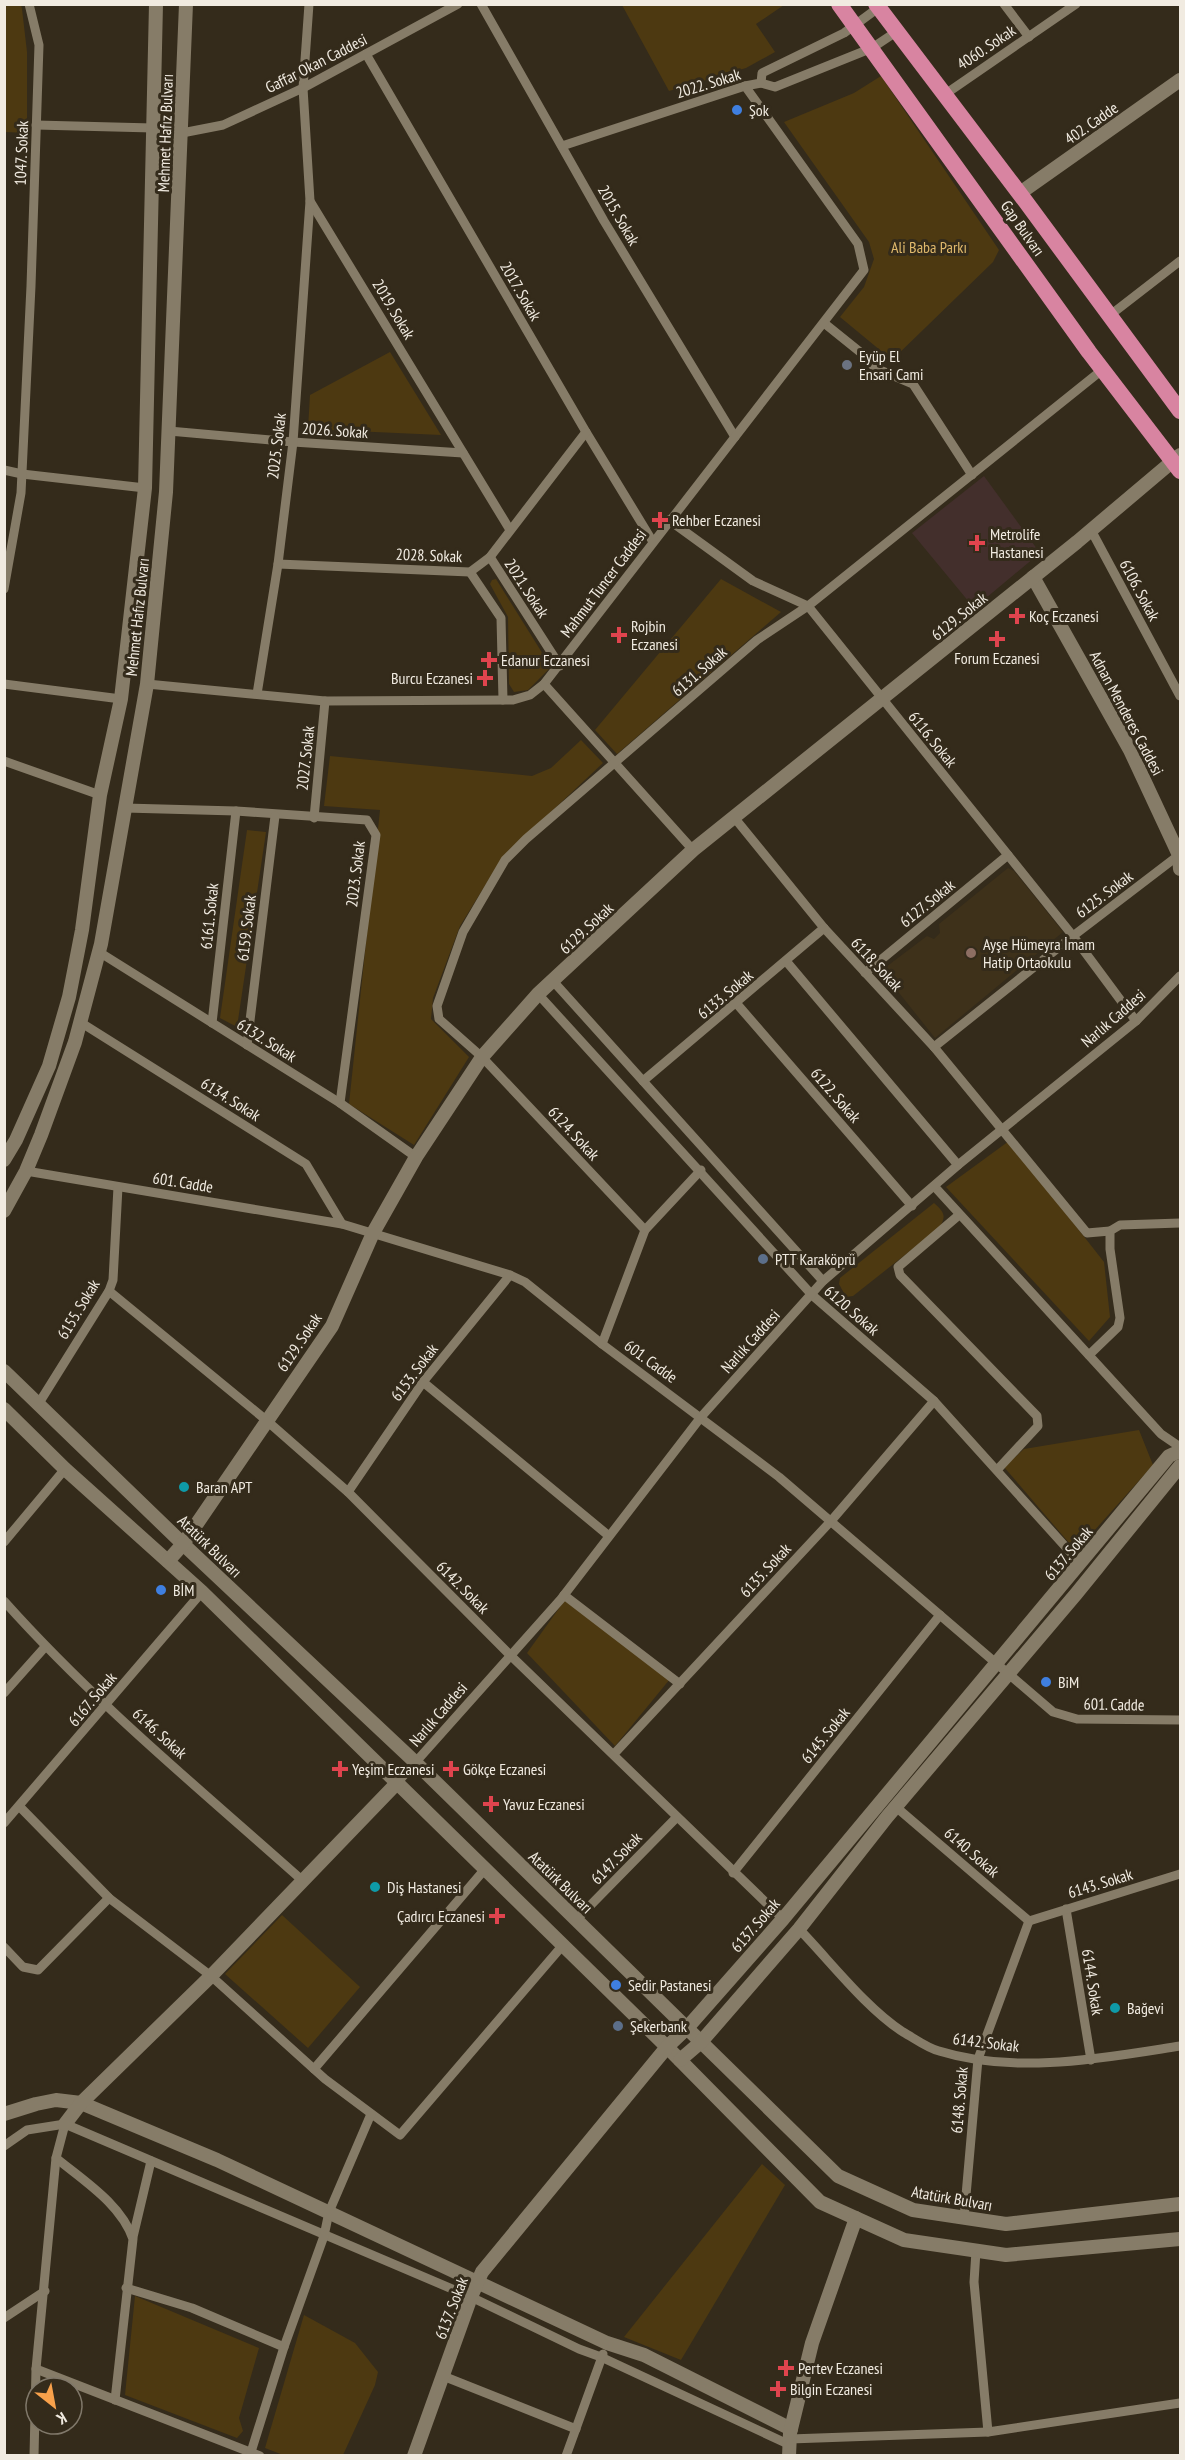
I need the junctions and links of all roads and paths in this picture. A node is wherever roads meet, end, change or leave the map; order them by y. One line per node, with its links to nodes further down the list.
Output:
1 (29, 4): 21 (street, 1047. Sokak)
2 (156, 4): 22 (street, Mehmet Hafız Bulvarı)
3 (186, 4): 23 (street, Mehmet Hafız Bulvarı)
4 (309, 4): 19 (street, 2019. Sokak)
5 (458, 4): 15 (street, Gaffar Okan Caddesi)
6 (482, 4): 24 (street, 2015. Sokak)
7 (839, 4): 11 (highway, Gap Bulvarı)
8 (1004, 4): 13 (street)
9 (1076, 4): 13 (street, 4060. Sokak)
10 (877, 6): 11 (street, 2022. Sokak); 12 (highway, Gap Bulvarı)
11 (855, 25): 14 (highway, Gap Bulvarı); 17 (street, 2022. Sokak)
12 (896, 32): 14 (street); 20 (highway, Gap Bulvarı)
13 (1029, 36): 20 (street, 4060. Sokak)
14 (872, 48): 17 (street); 30 (highway, Gap Bulvarı)
15 (366, 54): 19 (street, Gaffar Okan Caddesi); 33 (street, 2017. Sokak)
16 (1180, 80): 25 (street, 402. Cadde)
17 (761, 83): 18 (street, 2022. Sokak)
18 (745, 86): 24 (street, 2022. Sokak); 29 (street, Mahmut Tuncer Caddesi)
19 (303, 88): 23 (street, Gaffar Okan Caddesi); 26 (street, 2019. Sokak)
20 (944, 95): 25 (highway, Gap Bulvarı)
21 (36, 125): 22 (street); 39 (street, 1047. Sokak)
22 (153, 128): 41 (street, Mehmet Hafız Bulvarı)
23 (182, 133): 32 (street, Mehmet Hafız Bulvarı)
24 (562, 146): 34 (street, 2015. Sokak)
25 (1020, 193): 28 (highway, Gap Bulvarı)
26 (310, 201): 35 (street, 2025. Sokak); 36 (street, 2019. Sokak)
27 (1180, 261): 28 (street)
28 (1109, 316): 31 (highway, Gap Bulvarı)
29 (825, 323): 34 (street, Mahmut Tuncer Caddesi); 40 (street)
30 (1102, 370): 37 (highway, Gap Bulvarı); 40 (street, 6131. Sokak)
31 (1180, 411)
32 (169, 431): 35 (street, 2026. Sokak); 54 (street, Mehmet Hafız Bulvarı)
33 (586, 432): 43 (street, 2028. Sokak); 45 (street, 2017. Sokak)
34 (735, 437): 42 (street, Mahmut Tuncer Caddesi)
35 (294, 442): 36 (street, 2026. Sokak); 47 (street, 2025. Sokak)
36 (463, 453): 43 (street, 2019. Sokak)
37 (1178, 462): 44 (street, 6129. Sokak)
38 (4, 470): 39 (street)
39 (22, 474): 41 (street); 50 (street, 1047. Sokak)
40 (972, 475): 51 (street, 6131. Sokak)
41 (144, 488): 58 (street, Mehmet Hafız Bulvarı)
42 (669, 520): 45 (street, Mahmut Tuncer Caddesi); 51 (street, 6116. Sokak)
43 (510, 530): 46 (street, 2028. Sokak)
44 (1090, 530): 49 (street, 6129. Sokak); 57 (street, 6106. Sokak)
45 (653, 542): 52 (street, Mahmut Tuncer Caddesi)
46 (490, 557): 48 (street, 2028. Sokak); 52 (street, 2021. Sokak)
47 (278, 564): 48 (street, 2028. Sokak); 56 (street, 2025. Sokak)
48 (470, 572): 60 (street)
49 (1033, 577): 59 (street, 6129. Sokak); 72 (street, Adnan Menderes Caddesi)
50 (4, 589)
51 (808, 606): 59 (street, 6116. Sokak); 63 (street, 6131. Sokak)
52 (560, 666): 55 (street, Mahmut Tuncer Caddesi)
53 (4, 684): 58 (street)
54 (147, 684): 56 (street, Mahmut Tuncer Caddesi); 65 (street, Mehmet Hafız Bulvarı)
55 (544, 684): 60 (street, Mahmut Tuncer Caddesi); 63 (street)
56 (257, 694): 61 (street, Mahmut Tuncer Caddesi)
57 (1180, 696)
58 (121, 699): 64 (street, Mehmet Hafız Bulvarı)
59 (882, 699): 68 (street, 6129. Sokak); 71 (street, 6116. Sokak)
60 (503, 700): 61 (street, Mahmut Tuncer Caddesi)
61 (325, 701): 69 (street, 2027. Sokak)
62 (4, 761): 64 (street)
63 (616, 761): 70 (street); 87 (street, 6131. Sokak)
64 (100, 795): 91 (street, Mehmet Hafız Bulvarı)
65 (126, 808): 66 (street, 2023. Sokak); 75 (street, Mehmet Hafız Bulvarı)
66 (236, 811): 67 (street, 2023. Sokak); 84 (street, 6161. Sokak)
67 (275, 816): 69 (street, 2023. Sokak); 85 (street, 6159. Sokak)
68 (733, 816): 70 (street, 6129. Sokak); 73 (street, 6118. Sokak)
69 (314, 818): 89 (street, 2023. Sokak)
70 (693, 850): 79 (street, 6129. Sokak)
71 (1008, 855): 74 (street, 6116. Sokak); 77 (street, 6127. Sokak)
72 (1180, 862): 74 (street, 6125. Sokak)
73 (824, 928): 76 (street, 6133. Sokak); 77 (street, 6118. Sokak)
74 (1073, 936): 82 (street, 6116. Sokak); 86 (street, 6125. Sokak)
75 (99, 952): 83 (street, Mehmet Hafız Bulvarı); 84 (street, 6132. Sokak)
76 (786, 961): 81 (street, 6133. Sokak); 94 (street)
77 (865, 973): 86 (street, 6118. Sokak)
78 (1180, 976): 82 (street, Narlık Caddesi)
79 (553, 981): 80 (street, 6129. Sokak); 88 (street)
80 (538, 993): 87 (street, 6129. Sokak); 95 (street, 6120. Sokak)
81 (737, 1004): 88 (street, 6133. Sokak); 99 (street, 6122. Sokak)
82 (1136, 1021): 90 (street, Narlık Caddesi)
83 (80, 1022): 96 (street, Mehmet Hafız Bulvarı); 103 (street, 6134. Sokak)
84 (212, 1023): 85 (street, 6132. Sokak)
85 (247, 1045): 89 (street, 6132. Sokak)
86 (934, 1047): 90 (street, 6118. Sokak)
87 (483, 1057): 92 (street, 6129. Sokak); 104 (street, 6124. Sokak)
88 (643, 1081): 108 (street)
89 (340, 1103): 92 (street, 6132. Sokak)
90 (1003, 1129): 94 (street, Narlık Caddesi); 105 (street, 6118. Sokak)
91 (10, 1138): 93 (street, Mehmet Hafız Bulvarı)
92 (416, 1157): 106 (street, 6129. Sokak)
93 (4, 1160)
94 (958, 1165): 97 (street, Narlık Caddesi)
95 (700, 1170): 104 (street); 110 (street, 6120. Sokak)
96 (26, 1171): 98 (street, 601. Cadde); 100 (street, Mehmet Hafız Bulvarı)
97 (934, 1186): 99 (street, Narlık Caddesi); 101 (street)
98 (118, 1187): 103 (street, 601. Cadde); 109 (street, 6155. Sokak)
99 (912, 1206): 108 (street, Narlık Caddesi)
100 (4, 1211)
101 (959, 1215): 112 (street); 124 (street)
102 (1180, 1223): 105 (street)
103 (342, 1224): 106 (street, 601. Cadde)
104 (645, 1230): 111 (street)
105 (1110, 1231): 112 (street)
106 (373, 1233): 107 (street, 601. Cadde); 119 (street, 6129. Sokak)
107 (510, 1275): 111 (street, 601. Cadde); 114 (street, 6153. Sokak)
108 (823, 1281): 110 (street, Narlık Caddesi)
109 (109, 1291): 116 (street, 6155. Sokak); 119 (street, 6142. Sokak)
110 (812, 1295): 115 (street, 6120. Sokak); 118 (street, Narlık Caddesi)
111 (602, 1344): 118 (street, 601. Cadde)
112 (1089, 1355): 120 (street)
113 (4, 1371): 116 (street, Atatürk Bulvarı)
114 (423, 1382): 125 (street, 6153. Sokak); 127 (street)
115 (934, 1401): 124 (street, 6120. Sokak); 126 (street, 6135. Sokak)
116 (39, 1403): 129 (street, Atatürk Bulvarı)
117 (4, 1408): 123 (street)
118 (701, 1417): 126 (street, 601. Cadde); 127 (street, Narlık Caddesi)
119 (266, 1420): 125 (street, 6142. Sokak); 129 (street, 6129. Sokak)
120 (1180, 1446)
121 (1180, 1451): 131 (street, 6137. Sokak)
122 (1180, 1466): 139 (street, 6137. Sokak)
123 (64, 1469): 128 (street); 130 (street)
124 (997, 1470): 131 (street, 6120. Sokak)
125 (348, 1492): 137 (street, 6142. Sokak)
126 (831, 1521): 135 (street, 601. Cadde); 140 (street, 6135. Sokak)
127 (609, 1536): 133 (street, Narlık Caddesi)
128 (4, 1542)
129 (183, 1544): 130 (street, 6129. Sokak); 145 (street, Atatürk Bulvarı)
130 (168, 1561): 132 (street)
131 (1081, 1564): 138 (street, 6137. Sokak)
132 (201, 1592): 142 (street, 6167. Sokak); 146 (street)
133 (564, 1594): 137 (street, Narlık Caddesi); 140 (street)
134 (4, 1601): 136 (street, 6146. Sokak)
135 (940, 1615): 138 (street, 601. Cadde); 152 (street, 6145. Sokak)
136 (45, 1647): 141 (street); 142 (street, 6146. Sokak)
137 (510, 1655): 144 (street, 6142. Sokak); 145 (street, Narlık Caddesi)
138 (997, 1663): 139 (street, 601. Cadde); 157 (street, 6137. Sokak)
139 (1009, 1674): 143 (street, 601. Cadde); 148 (street, 6137. Sokak)
140 (680, 1684): 144 (street, 6135. Sokak)
141 (4, 1693)
142 (107, 1705): 147 (street, 6167. Sokak); 154 (street, 6146. Sokak)
143 (1180, 1720)
144 (614, 1754): 149 (street, 6142. Sokak)
145 (416, 1762): 146 (street, Narlık Caddesi); 158 (street, Atatürk Bulvarı)
146 (397, 1783): 151 (street); 154 (street)
147 (20, 1806): 150 (street, 6167. Sokak); 155 (street)
148 (896, 1807): 159 (street, 6140. Sokak); 160 (street, 6137. Sokak)
149 (676, 1817): 152 (street, 6142. Sokak); 158 (street, 6147. Sokak)
150 (4, 1823)
151 (485, 1869): 161 (street); 171 (street)
152 (733, 1873): 157 (street, 6142. Sokak)
153 (1180, 1874): 156 (street, 6143. Sokak)
154 (303, 1881): 163 (street)
155 (109, 1898): 162 (street); 163 (street)
156 (1066, 1909): 159 (street, 6143. Sokak); 170 (street, 6144. Sokak)
157 (783, 1919): 164 (street, 6137. Sokak)
158 (576, 1920): 164 (street, Atatürk Bulvarı)
159 (1029, 1921): 168 (street, 6148. Sokak)
160 (799, 1929): 165 (street, 6137. Sokak); 168 (street, 6142. Sokak)
161 (563, 1946): 167 (street); 176 (street)
162 (4, 1947)
163 (211, 1976): 171 (street); 173 (street)
164 (687, 2028): 165 (street, Atatürk Bulvarı); 167 (street, 6137. Sokak)
165 (701, 2042): 169 (street, 6137. Sokak); 184 (street, Atatürk Bulvarı)
166 (1180, 2046): 170 (street, 6142. Sokak)
167 (667, 2047): 169 (street); 189 (street, 6137. Sokak)
168 (978, 2059): 170 (street, 6142. Sokak); 184 (street, 6148. Sokak)
169 (680, 2060): 183 (street)
170 (1090, 2060)
171 (314, 2069): 176 (street)
172 (4, 2101): 174 (street)
173 (81, 2103): 174 (street); 177 (street); 182 (street)
174 (30, 2105): 175 (street)
175 (4, 2114)
176 (371, 2114): 182 (street)
177 (65, 2124): 178 (street); 179 (street); 180 (street)
178 (4, 2146)
179 (56, 2158): 186 (street); 191 (street)
180 (151, 2161): 185 (street); 186 (street)
181 (1180, 2204): 184 (street, Atatürk Bulvarı)
182 (329, 2212): 185 (street); 189 (street)
183 (856, 2218): 188 (street); 203 (street)
184 (964, 2218)
185 (324, 2236): 192 (street); 195 (street)
186 (133, 2239): 190 (street)
187 (1180, 2239): 188 (street)
188 (976, 2251): 202 (street)
189 (478, 2281): 192 (street, 6137. Sokak); 194 (street)
190 (126, 2288): 195 (street); 199 (street)
191 (45, 2291): 193 (street); 197 (street)
192 (471, 2297): 196 (street); 198 (street, 6137. Sokak)
193 (4, 2318)
194 (607, 2343): 196 (street); 203 (street)
195 (284, 2347): 204 (street)
196 (601, 2357): 201 (street); 203 (street)
197 (36, 2369): 199 (street); 205 (street)
198 (443, 2376): 201 (street); 206 (street, 6137. Sokak)
199 (115, 2400): 204 (street)
200 (1180, 2403): 202 (street)
201 (576, 2429): 207 (street)
202 (988, 2432): 203 (street)
203 (790, 2442)
204 (255, 2454)
205 (34, 2456)
206 (414, 2456)
207 (566, 2456)

